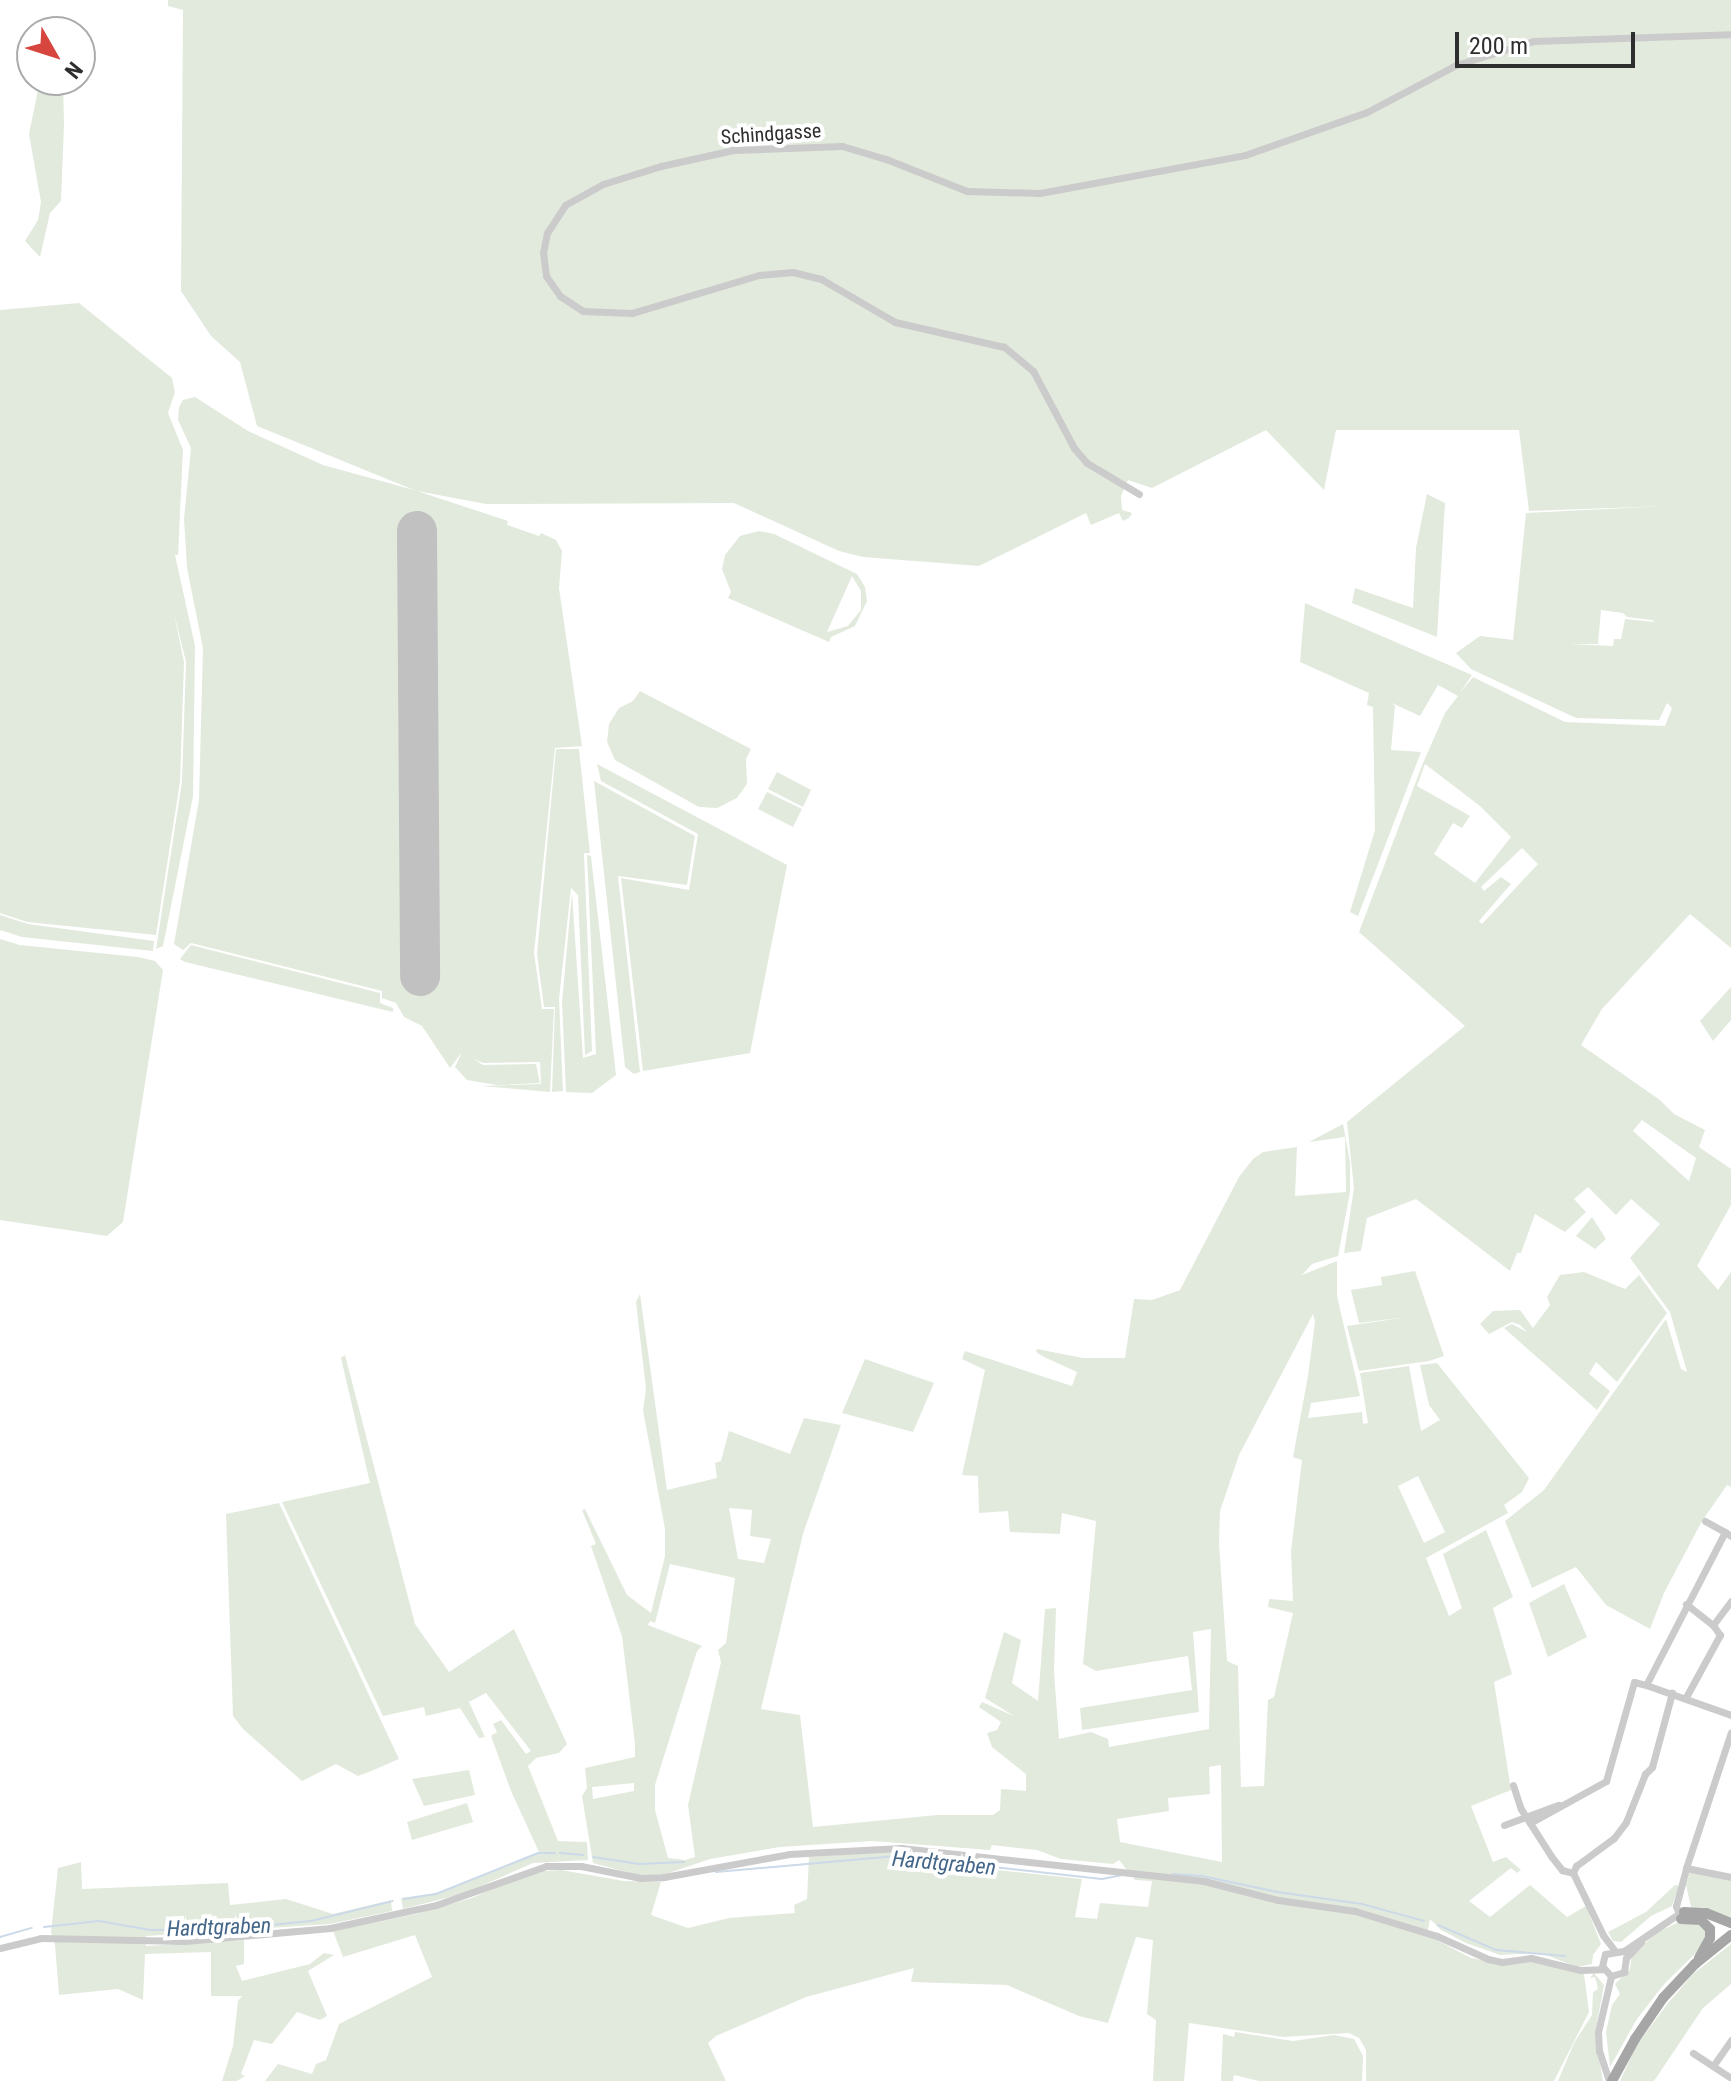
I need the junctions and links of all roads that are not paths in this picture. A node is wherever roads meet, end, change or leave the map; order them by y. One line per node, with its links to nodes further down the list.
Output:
1 (1731, 34): 2 (street, Schindgasse)
2 (1139, 494)
3 (1705, 1521): 4 (street)
4 (1728, 1534): 6 (street)
5 (1731, 1601): 7 (street)
6 (1686, 1604): 7 (street); 8 (street)
7 (1713, 1625): 10 (street)
8 (1646, 1685): 9 (street); 14 (street)
9 (1672, 1693): 10 (street); 17 (street)
10 (1686, 1697): 11 (street)
11 (1731, 1715)
12 (1730, 1735): 16 (street)
13 (1513, 1785): 14 (street)
14 (1528, 1820): 15 (street); 17 (street)
15 (1504, 1825)
16 (1686, 1868): 18 (street); 19 (street)
17 (1573, 1873): 21 (street)
18 (1731, 1877)
19 (1678, 1916): 20 (main road); 24 (street); 26 (main road)
20 (1731, 1923)
21 (1603, 1935): 24 (street); 25 (street)
22 (1731, 1935): 26 (main road)
23 (0, 1948): 25 (street)
24 (1621, 1954): 25 (street); 27 (street)
25 (1601, 1963): 27 (street)
26 (1695, 1964): 32 (main road)
27 (1611, 1976): 32 (street)
28 (1731, 2040): 30 (street)
29 (1693, 2053): 30 (street)
30 (1713, 2066): 31 (street)
31 (1731, 2078)
32 (1610, 2081)

